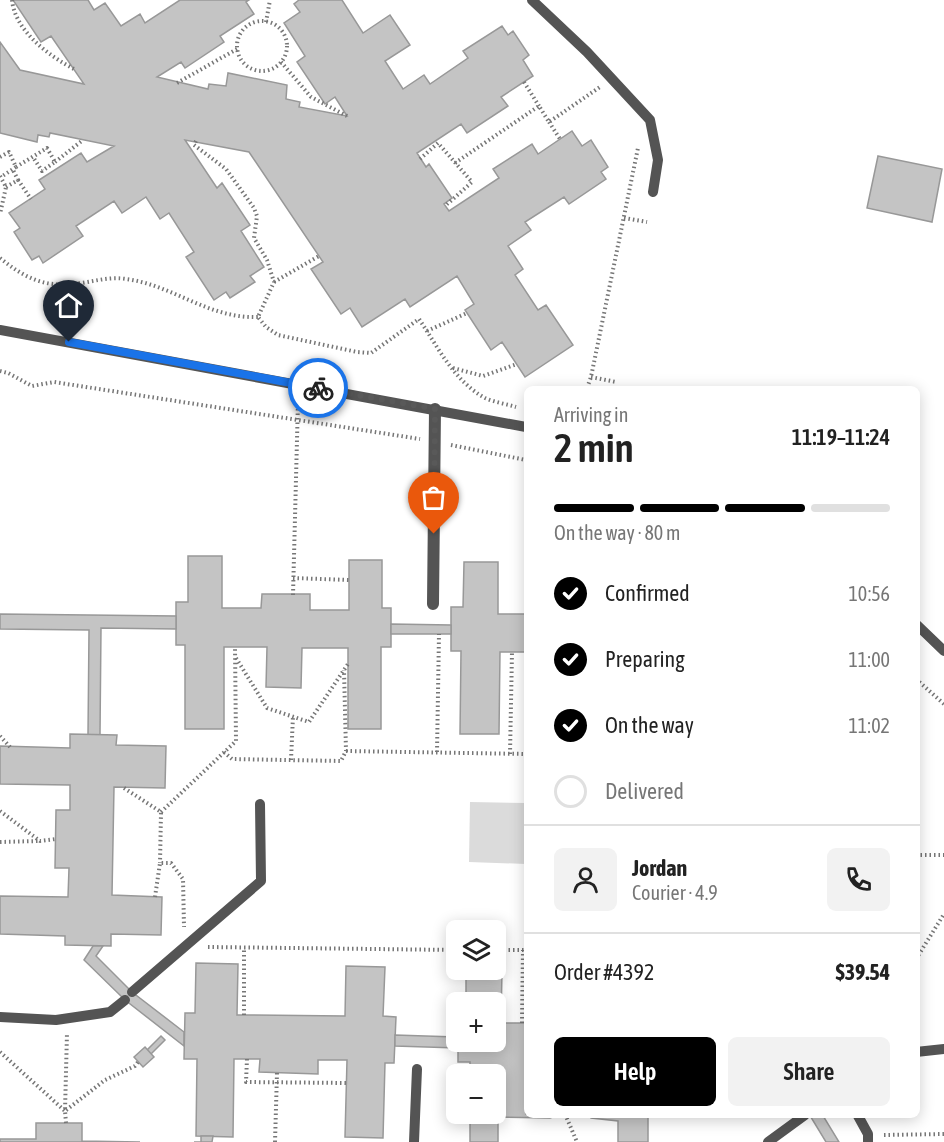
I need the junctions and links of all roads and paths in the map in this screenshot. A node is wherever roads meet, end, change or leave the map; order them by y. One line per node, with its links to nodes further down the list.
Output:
1 (12, 0): 7 (path)
2 (270, 0): 4 (path)
3 (532, 0): 27 (lane)
4 (266, 21): 5 (path); 6 (path)
5 (237, 49): 6 (path); 9 (path)
6 (281, 62): 12 (path)
7 (74, 69)
8 (524, 82): 11 (path)
9 (177, 83)
10 (608, 94): 13 (path)
11 (539, 106): 13 (path); 22 (path)
12 (347, 116)
13 (549, 122): 14 (path)
14 (560, 139)
15 (83, 140): 21 (path)
16 (196, 141): 35 (path)
17 (639, 144): 31 (path)
18 (0, 156): 23 (path)
19 (33, 157): 21 (path); 21 (path); 23 (path)
20 (420, 159): 22 (path)
21 (55, 162)
22 (455, 162): 29 (path)
23 (14, 168): 24 (path); 25 (path)
24 (0, 177): 26 (path)
25 (18, 180): 26 (path); 28 (path)
26 (6, 187): 30 (path)
27 (653, 192)
28 (31, 199)
29 (445, 206)
30 (0, 214)
31 (624, 218): 32 (path); 43 (path)
32 (647, 222)
33 (319, 256): 35 (path)
34 (0, 258): 37 (path)
35 (274, 282): 37 (path)
36 (467, 313): 39 (path)
37 (258, 317): 39 (path)
38 (0, 330): 47 (lane)
39 (427, 331): 41 (path)
40 (517, 364): 41 (path)
41 (452, 368): 48 (path)
42 (0, 371): 49 (path)
43 (591, 377): 44 (path); 45 (path)
44 (616, 382)
45 (588, 386)
46 (298, 400): 49 (path)
47 (435, 409): 50 (lane); 57 (street)
48 (524, 409)
49 (296, 421): 51 (path); 54 (path)
50 (524, 427)
51 (425, 440)
52 (442, 443): 53 (path)
53 (524, 460)
54 (293, 578): 55 (path); 56 (path)
55 (349, 580)
56 (293, 595)
57 (433, 604)
58 (920, 628): 61 (lane)
59 (439, 634): 73 (path)
60 (235, 647): 63 (path)
61 (944, 651)
62 (512, 652): 74 (path)
63 (235, 657): 68 (path); 72 (path)
64 (348, 664): 65 (path)
65 (344, 670): 68 (path); 71 (path)
66 (920, 682): 67 (path)
67 (943, 702)
68 (293, 716): 76 (path)
69 (0, 736): 70 (path)
70 (10, 747)
71 (346, 750): 73 (path); 76 (path)
72 (224, 752): 76 (path); 80 (path)
73 (436, 752): 74 (path)
74 (510, 754): 75 (path)
75 (524, 754)
76 (291, 760)
77 (124, 788): 80 (path)
78 (260, 804): 89 (lane)
79 (0, 811): 83 (path)
80 (161, 812): 86 (path)
81 (56, 838): 83 (path)
82 (0, 842): 83 (path)
83 (40, 842)
84 (920, 855): 85 (path)
85 (944, 855)
86 (160, 862): 87 (path); 89 (path)
87 (155, 897)
88 (944, 914): 94 (path)
89 (184, 947): 90 (path); 97 (lane)
90 (244, 948): 91 (path); 96 (path)
91 (446, 950)
92 (506, 950): 93 (path)
93 (524, 950)
94 (920, 953)
95 (524, 974): 98 (path)
96 (244, 1015)
97 (0, 1017)
98 (522, 1023)
99 (67, 1028): 109 (path)
100 (944, 1049): 102 (lane)
101 (0, 1052): 109 (path)
102 (920, 1052)
103 (247, 1059): 107 (path)
104 (138, 1062): 109 (path)
105 (417, 1069): 117 (lane)
106 (277, 1073): 107 (path)
107 (277, 1082): 108 (path); 116 (path)
108 (346, 1083)
109 (65, 1112): 113 (path)
110 (567, 1118): 118 (path)
111 (801, 1118): 119 (lane)
112 (859, 1118): 120 (lane)
113 (66, 1123)
114 (944, 1134): 115 (path)
115 (878, 1135)
116 (275, 1142)
117 (414, 1142)
118 (577, 1142)
119 (768, 1142)
120 (868, 1142)

